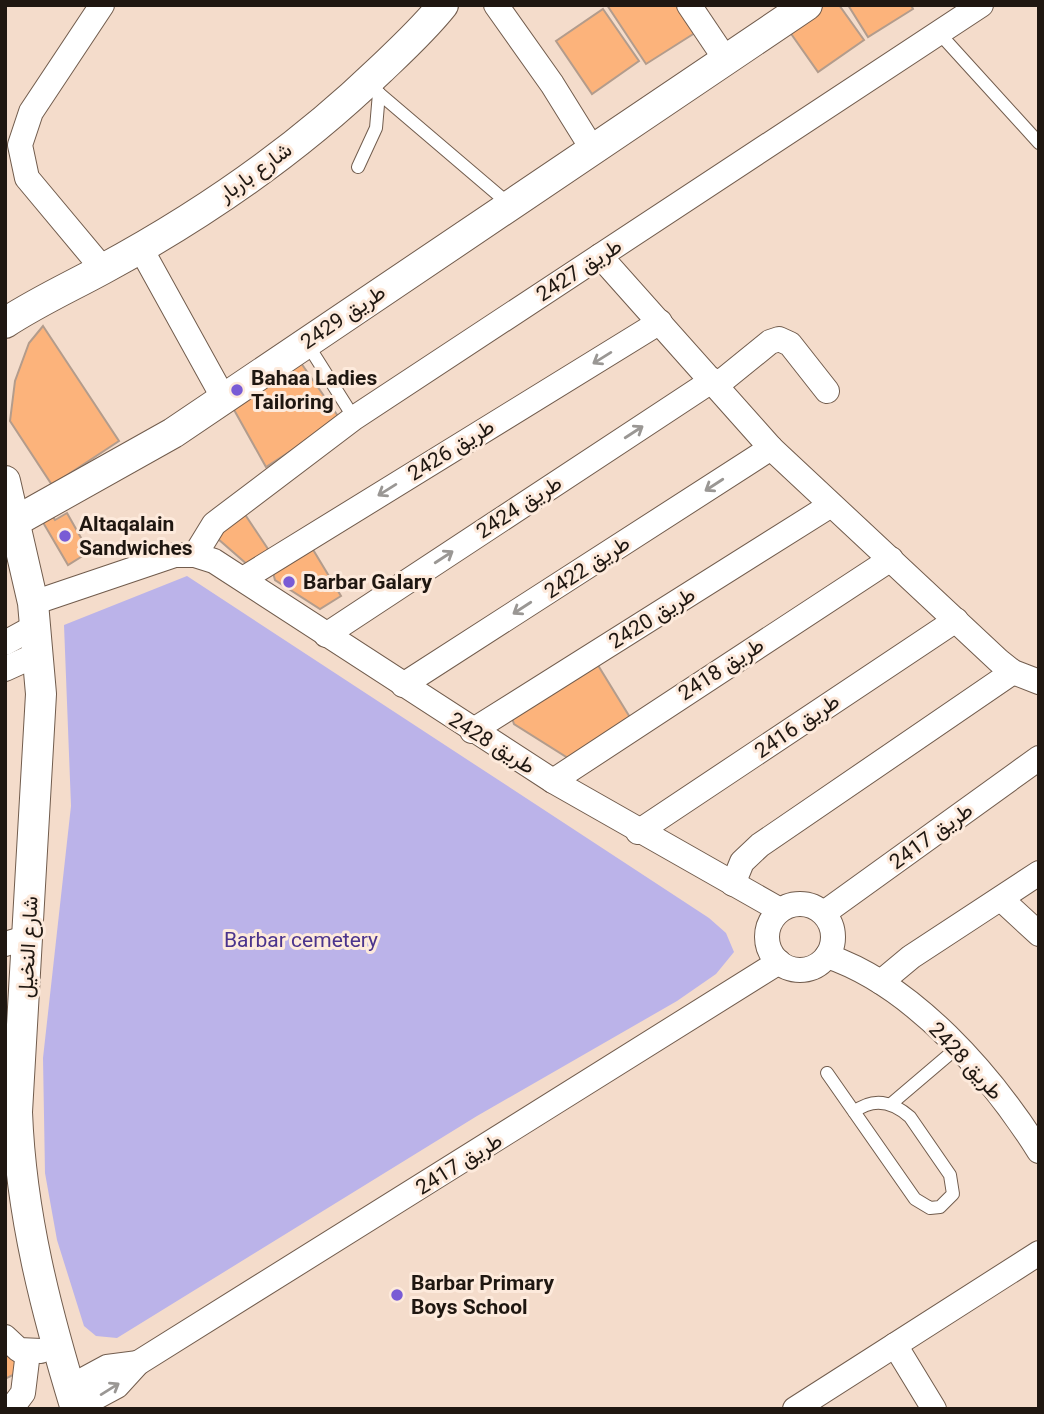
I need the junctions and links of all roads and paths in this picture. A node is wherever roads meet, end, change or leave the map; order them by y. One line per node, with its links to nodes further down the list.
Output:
1 (102, 5): 10 (street)
2 (443, 5): 9 (street, شارع باربار)
3 (496, 5): 12 (street)
4 (689, 5): 8 (street)
5 (807, 5): 8 (street, طريق 2429)
6 (981, 5): 7 (street, طريق 2427)
7 (939, 33): 11 (lane); 16 (street, طريق 2427)
8 (726, 60): 12 (street, طريق 2429)
9 (373, 88): 13 (lane); 14 (lane); 15 (street, شارع باربار)
10 (20, 120): 17 (street)
11 (1039, 143)
12 (593, 150): 14 (street, طريق 2429)
13 (358, 167)
14 (510, 205): 21 (street, طريق 2429)
15 (140, 247): 17 (street, شارع باربار); 25 (street)
16 (600, 256): 19 (street); 26 (street, طريق 2427)
17 (103, 269): 18 (street, شارع باربار)
18 (38, 301): 20 (street, شارع باربار); 22 (street, شارع باربار)
19 (660, 322): 23 (street); 33 (street, طريق 2426, one-way to 33)
20 (5, 323)
21 (306, 342): 25 (street, طريق 2429); 26 (lane)
22 (5, 345)
23 (715, 382): 24 (street, طريق 2424); 27 (street); 36 (street, طريق 2424, one-way to 23)
24 (827, 391)
25 (224, 398): 30 (street, طريق 2429)
26 (354, 418): 31 (street, طريق 2427)
27 (771, 448): 29 (street); 41 (street, طريق 2422, one-way to 41)
28 (5, 481): 30 (street, شارع النخيل)
29 (831, 505): 32 (street); 42 (street, طريق 2420)
30 (9, 517): 35 (street, شارع النخيل)
31 (205, 558): 33 (street, طريق 2428); 35 (street)
32 (891, 559): 34 (street); 44 (street, طريق 2418)
33 (243, 579): 36 (street, طريق 2428)
34 (956, 620): 39 (street); 45 (street, طريق 2416)
35 (36, 628): 37 (street); 38 (street); 52 (street, شارع النخيل)
36 (326, 635): 41 (street, طريق 2428)
37 (5, 643)
38 (5, 668)
39 (1013, 672): 40 (street); 47 (street)
40 (1039, 682)
41 (403, 685): 42 (street, طريق 2428)
42 (472, 730): 44 (street, طريق 2428)
43 (1039, 758): 50 (street, طريق 2417)
44 (553, 781): 45 (street, طريق 2428)
45 (638, 832): 47 (street, طريق 2428)
46 (1039, 873): 48 (street)
47 (733, 884): 49 (street, طريق 2428)
48 (1001, 900): 51 (street); 55 (street)
49 (780, 910): 50 (street); 54 (street)
50 (824, 913): 53 (street)
51 (1039, 934)
52 (17, 941): 59 (street, شارع النخيل)
53 (827, 956): 54 (street); 55 (street, طريق 2428)
54 (779, 962): 67 (street, طريق 2417)
55 (881, 982): 56 (street, طريق 2428)
56 (958, 1048): 58 (lane); 61 (street, طريق 2428)
57 (827, 1073): 60 (lane)
58 (891, 1104): 60 (lane); 60 (lane)
59 (11, 1107): 64 (street, شارع النخيل)
60 (854, 1112)
61 (1039, 1151)
62 (1039, 1252): 65 (street)
63 (5, 1337): 66 (street)
64 (57, 1342): 66 (street); 67 (street, شارع النخيل)
65 (895, 1345): 69 (street); 70 (street)
66 (28, 1352): 68 (street)
67 (74, 1401)
68 (11, 1409)
69 (794, 1409)
70 (934, 1409)

